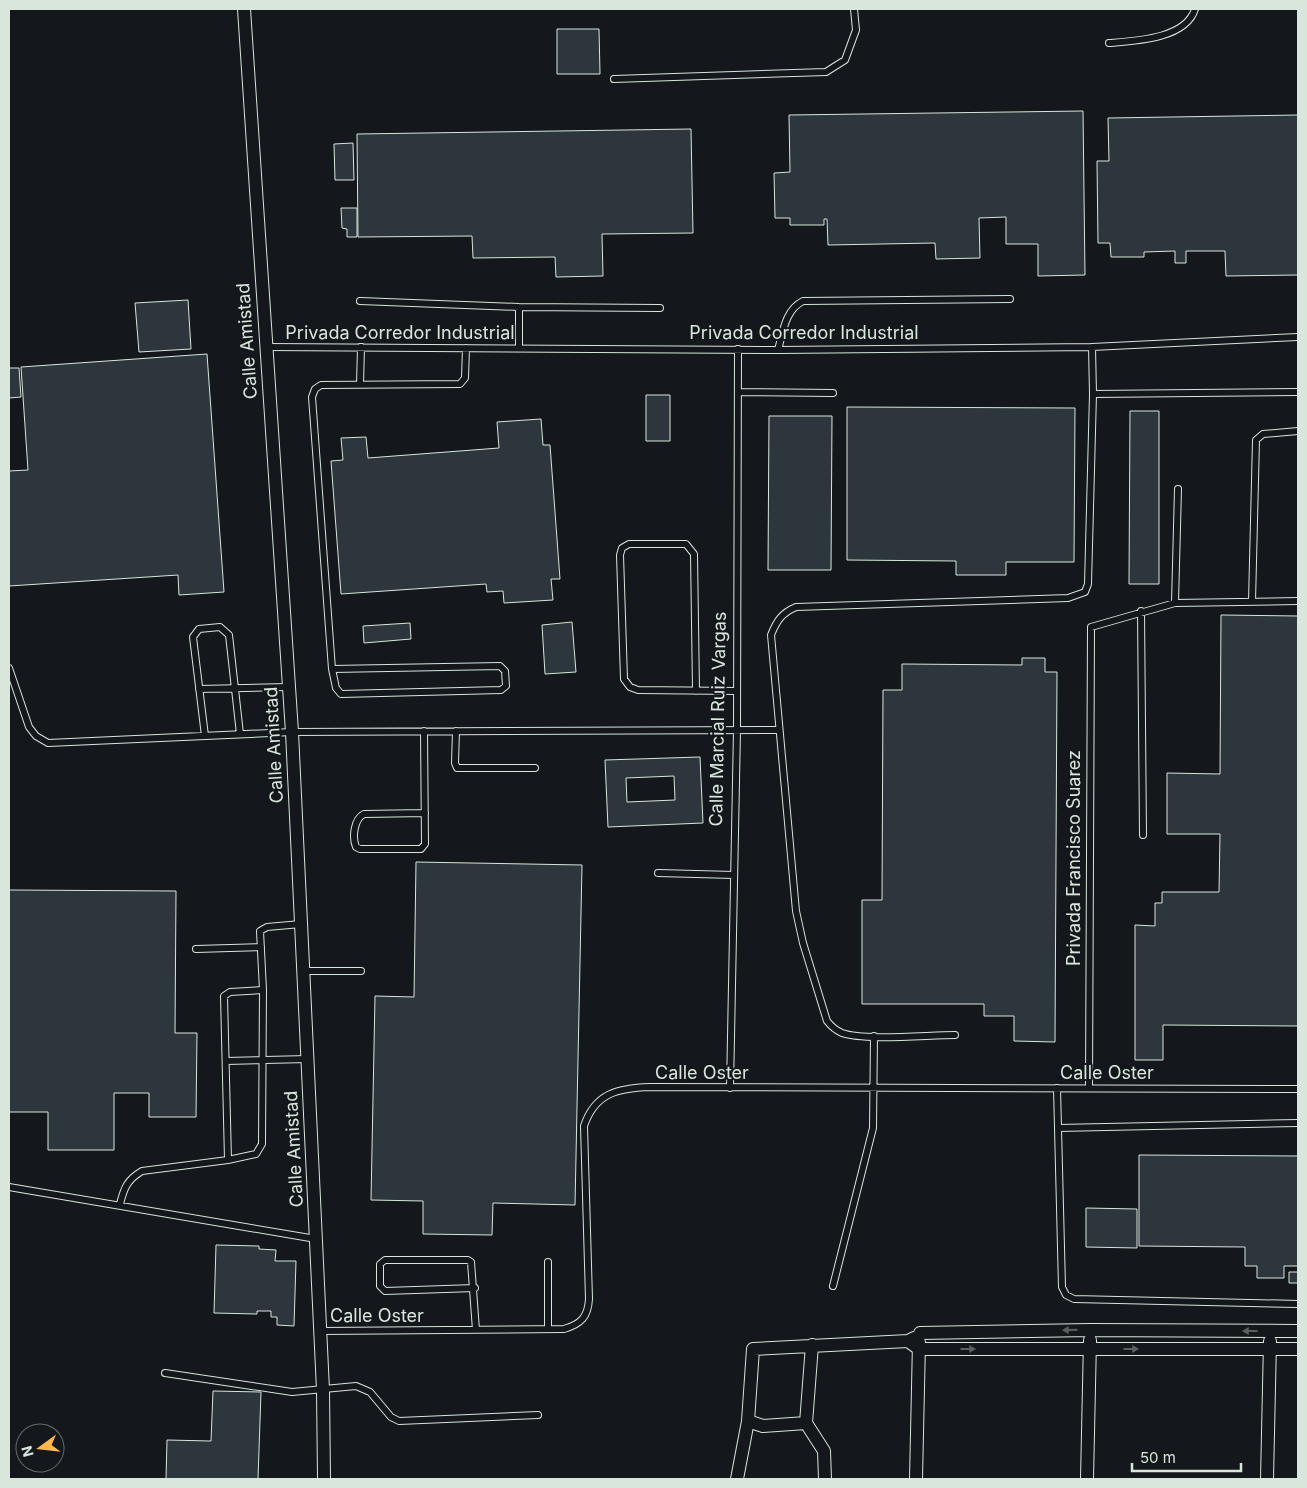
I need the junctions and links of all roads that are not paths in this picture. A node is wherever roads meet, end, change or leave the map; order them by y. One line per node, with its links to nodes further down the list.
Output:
1 (244, 9): 11 (street, Calle Amistad)
2 (854, 9): 5 (lane)
3 (1195, 9): 4 (lane)
4 (1109, 43)
5 (614, 79)
6 (1010, 299): 17 (lane)
7 (360, 301): 8 (lane)
8 (519, 307): 9 (lane); 15 (lane)
9 (660, 308)
10 (1298, 337): 13 (lane, Privada Corredor Industrial)
11 (265, 347): 12 (lane, Privada Corredor Industrial); 31 (street, Calle Amistad)
12 (361, 347): 14 (lane, Privada Corredor Industrial); 18 (lane)
13 (1092, 347): 17 (lane, Privada Corredor Industrial); 22 (lane)
14 (466, 348): 15 (lane, Privada Corredor Industrial); 18 (lane)
15 (519, 348): 16 (lane, Privada Corredor Industrial)
16 (738, 349): 17 (lane, Privada Corredor Industrial); 19 (lane, Calle Marcial Ruiz Vargas)
17 (778, 350)
18 (360, 384): 30 (lane)
19 (738, 392): 20 (lane); 35 (lane, Calle Marcial Ruiz Vargas)
20 (833, 392)
21 (1298, 392): 22 (lane)
22 (1093, 394): 37 (lane)
23 (1298, 431): 26 (lane)
24 (1178, 489): 27 (lane)
25 (1298, 601): 26 (lane)
26 (1252, 602): 27 (lane)
27 (1175, 603): 28 (lane)
28 (1141, 611): 45 (lane); 62 (lane, Privada Francisco Suarez)
29 (9, 668): 42 (lane)
30 (332, 669): 30 (lane)
31 (288, 687): 32 (lane); 40 (street, Calle Amistad)
32 (235, 688): 33 (lane); 33 (lane); 41 (lane)
33 (199, 689): 42 (lane)
34 (696, 691): 34 (lane); 35 (lane)
35 (737, 691): 36 (lane, Calle Marcial Ruiz Vargas)
36 (737, 730): 37 (lane); 39 (lane); 47 (lane, Calle Marcial Ruiz Vargas)
37 (778, 730): 55 (lane)
38 (424, 731): 39 (lane); 40 (lane); 44 (lane)
39 (456, 731): 43 (lane)
40 (292, 732): 41 (lane); 48 (street, Calle Amistad)
41 (240, 734): 42 (lane)
42 (205, 736)
43 (535, 768)
44 (425, 813): 44 (lane)
45 (1143, 835)
46 (658, 873): 47 (lane)
47 (734, 875): 59 (lane, Calle Marcial Ruiz Vargas)
48 (301, 924): 49 (lane); 51 (street, Calle Amistad)
49 (261, 947): 50 (lane); 53 (lane)
50 (196, 949)
51 (303, 971): 52 (lane); 56 (street, Calle Amistad)
52 (361, 971)
53 (262, 990): 57 (lane); 58 (lane)
54 (955, 1035): 55 (lane)
55 (874, 1036): 60 (lane)
56 (308, 1059): 57 (lane); 69 (street, Calle Amistad)
57 (262, 1060): 58 (lane); 66 (lane)
58 (226, 1061): 66 (lane)
59 (730, 1088): 60 (lane, Calle Oster); 74 (lane, Calle Oster)
60 (874, 1088): 61 (lane, Calle Oster); 71 (lane)
61 (1057, 1088): 62 (lane, Calle Oster); 65 (lane)
62 (1089, 1088): 63 (lane, Calle Oster)
63 (1298, 1089)
64 (1298, 1123): 65 (lane)
65 (1058, 1128): 73 (lane)
66 (228, 1160): 68 (lane)
67 (9, 1187): 68 (lane)
68 (120, 1204): 69 (lane)
69 (316, 1239): 77 (street, Calle Amistad)
70 (548, 1262): 74 (lane)
71 (832, 1286)
72 (475, 1288): 72 (lane); 75 (lane)
73 (1298, 1304)
74 (548, 1329): 75 (lane, Calle Oster)
75 (476, 1330): 77 (lane, Calle Oster)
76 (1090, 1330): 78 (street, one-way to 76); 80 (street, one-way to 80); 83 (street)
77 (320, 1331): 88 (street, Calle Amistad)
78 (1270, 1331): 79 (street); 85 (street)
79 (1298, 1331)
80 (920, 1333): 81 (street); 84 (street)
81 (908, 1342): 82 (street); 84 (street)
82 (812, 1346): 90 (street); 91 (street)
83 (1089, 1348): 84 (street, one-way to 83); 85 (street, one-way to 85); 96 (street)
84 (919, 1349): 95 (street)
85 (1270, 1349): 86 (street); 97 (street)
86 (1298, 1349)
87 (165, 1373): 88 (lane)
88 (323, 1390): 89 (lane); 92 (street, Calle Amistad)
89 (538, 1415)
90 (748, 1421): 91 (street); 93 (street)
91 (806, 1423): 94 (street)
92 (324, 1479)
93 (737, 1479)
94 (825, 1479)
95 (916, 1479)
96 (1087, 1479)
97 (1267, 1479)

